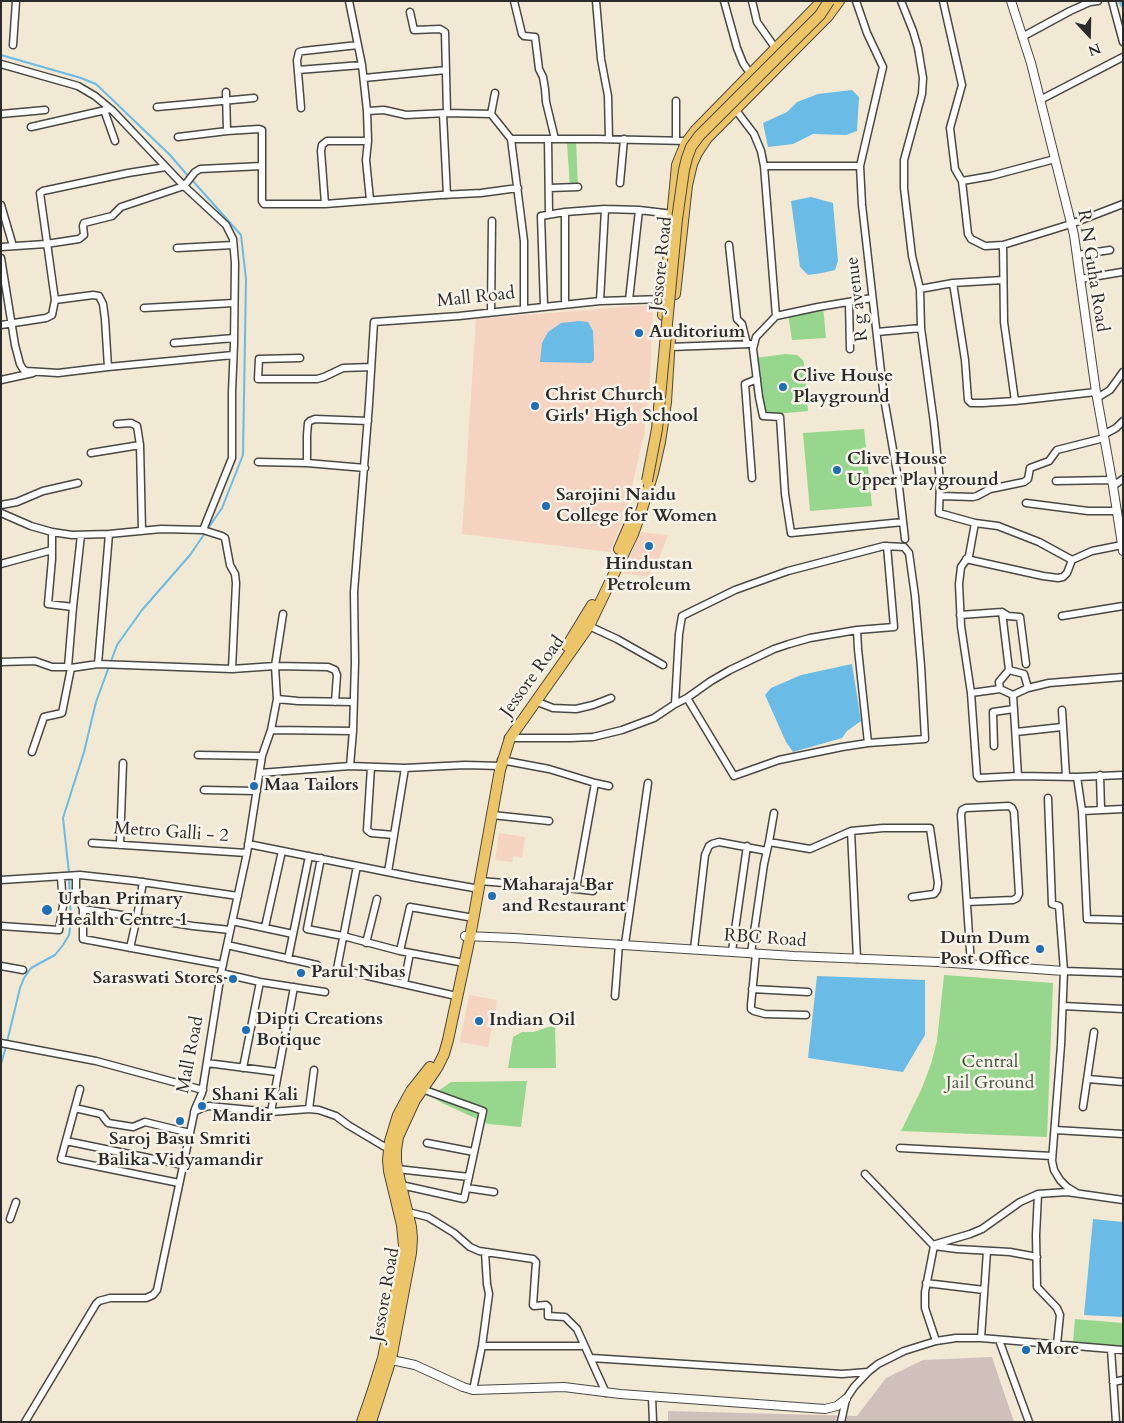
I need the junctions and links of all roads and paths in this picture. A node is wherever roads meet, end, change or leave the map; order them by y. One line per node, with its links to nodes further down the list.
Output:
1 (16, 1): 20 (street)
2 (349, 1): 19 (street)
3 (514, 1): 48 (street)
4 (596, 1): 49 (street)
5 (724, 1): 27 (street)
6 (752, 1): 21 (street)
7 (822, 1): 21 (main road, Jessore Road)
8 (829, 1): 140 (main road, bridge)
9 (839, 1): 37 (main road, Jessore Road)
10 (856, 1): 59 (street, R g avenue)
11 (901, 1): 93 (street)
12 (944, 1): 61 (street)
13 (1011, 1): 17 (street, R N Guha Road)
14 (1098, 1): 17 (street)
15 (1112, 1): 18 (street)
16 (410, 12): 26 (street)
17 (1022, 37): 33 (street, R N Guha Road)
18 (1123, 42)
19 (358, 44): 24 (street); 25 (street)
20 (13, 45)
21 (776, 50): 27 (main road, Jessore Road)
22 (1123, 57): 33 (street)
23 (1, 64): 38 (street)
24 (362, 65): 25 (street); 28 (street)
25 (298, 70): 36 (street)
26 (446, 70): 28 (street); 41 (street)
27 (752, 73): 52 (main road, Jessore Road)
28 (364, 78): 39 (street)
29 (226, 92): 32 (street)
30 (495, 92): 42 (street)
31 (254, 98): 32 (street)
32 (227, 100): 35 (street); 45 (street)
33 (1040, 100): 56 (street, R N Guha Road)
34 (676, 101): 51 (street)
35 (157, 108)
36 (301, 108)
37 (735, 109): 55 (main road, Jessore Road); 58 (street)
38 (107, 110): 43 (street); 53 (street); 60 (street)
39 (366, 110): 41 (street); 54 (street)
40 (1, 114): 43 (street)
41 (445, 114): 42 (street); 67 (street)
42 (491, 114): 47 (street)
43 (44, 124): 44 (street)
44 (31, 127)
45 (227, 131): 46 (street); 57 (street)
46 (178, 137)
47 (511, 139): 48 (street); 65 (street)
48 (552, 139): 49 (street); 66 (street)
49 (609, 139): 50 (street)
50 (624, 139): 51 (street); 62 (street)
51 (676, 140): 52 (street)
52 (688, 140): 55 (street); 76 (main road, Jessore Road)
53 (115, 141)
54 (368, 141): 68 (street); 69 (street)
55 (702, 146): 114 (main road, Jessore Road)
56 (1055, 159): 61 (street); 78 (street, R N Guha Road)
57 (262, 166): 63 (street); 69 (street)
58 (764, 166): 59 (street); 106 (street)
59 (860, 166): 94 (street, R g avenue)
60 (166, 167): 63 (street); 79 (street)
61 (962, 181): 82 (street)
62 (620, 182)
63 (186, 184): 79 (street); 80 (street)
64 (578, 187): 66 (street)
65 (518, 188): 67 (street); 104 (street)
66 (549, 188): 75 (street)
67 (447, 195): 68 (street)
68 (370, 200): 69 (street)
69 (325, 204)
70 (1123, 204): 78 (street)
71 (1, 205): 83 (street)
72 (605, 208): 73 (street); 74 (street); 98 (street)
73 (639, 210): 76 (street); 97 (street)
74 (565, 212): 75 (street); 101 (street)
75 (549, 214): 102 (street)
76 (673, 214): 95 (main road, Jessore Road)
77 (492, 222): 105 (street)
78 (1071, 224): 82 (street); 87 (street, R N Guha Road)
79 (46, 244): 83 (street); 96 (street)
80 (233, 245): 85 (street); 100 (street)
81 (729, 245): 113 (street)
82 (1002, 245): 91 (street)
83 (13, 246): 84 (street)
84 (1, 247)
85 (177, 248)
86 (1110, 250): 87 (street)
87 (1077, 255): 90 (street, R N Guha Road)
88 (1, 258): 107 (street)
89 (1122, 272): 90 (street)
90 (1080, 278): 124 (street, R N Guha Road)
91 (1003, 280): 92 (street); 125 (street)
92 (953, 283): 93 (street); 125 (street)
93 (920, 289): 109 (street)
94 (872, 298): 99 (street); 110 (street, R g avenue)
95 (664, 299): 97 (street, Mall Road); 140 (main road, Jessore Road)
96 (55, 300): 107 (street); 118 (street)
97 (629, 300): 98 (street, Mall Road)
98 (600, 301): 101 (street, Mall Road)
99 (849, 302): 106 (street); 115 (street)
100 (234, 303): 103 (street); 111 (street)
101 (565, 304): 102 (street, Mall Road)
102 (544, 306): 104 (street, Mall Road)
103 (144, 308)
104 (524, 308): 105 (street, Mall Road)
105 (490, 312): 119 (street, Mall Road)
106 (776, 316): 113 (street)
107 (12, 323): 108 (street); 120 (street)
108 (1, 325)
109 (921, 328): 110 (street); 141 (street)
110 (877, 332): 147 (street, R g avenue)
111 (234, 338): 112 (street); 116 (street)
112 (174, 343)
113 (750, 344): 114 (street); 122 (street)
114 (670, 346): 140 (main road, Jessore Road)
115 (850, 348)
116 (233, 355): 118 (street); 149 (street)
117 (300, 358): 119 (street)
118 (108, 367): 120 (street)
119 (371, 367): 126 (street, Mall Road)
120 (34, 372): 123 (street)
121 (1123, 372): 124 (street)
122 (756, 379): 135 (street); 147 (street)
123 (1, 380)
124 (1096, 395): 125 (street); 129 (street, R N Guha Road)
125 (1015, 401)
126 (368, 420): 133 (street); 134 (street, Mall Road)
127 (1123, 421): 129 (street)
128 (116, 424): 130 (street)
129 (1104, 437): 139 (street, R N Guha Road); 141 (street)
130 (140, 445): 131 (street); 150 (street)
131 (91, 453)
132 (258, 462): 133 (street)
133 (307, 463): 134 (street)
134 (364, 468): 186 (street, Mall Road)
135 (752, 478)
136 (1123, 479): 139 (street)
137 (1056, 481): 139 (street)
138 (78, 483): 143 (street)
139 (1113, 483): 145 (street, R N Guha Road)
140 (646, 487): 144 (main road, Jessore Road)
141 (940, 496): 148 (street)
142 (1026, 503): 145 (street)
143 (1, 505)
144 (639, 509): 167 (main road, Jessore Road); 195 (main road, Jessore Road)
145 (1117, 511): 156 (street, R N Guha Road)
146 (1, 513): 151 (street)
147 (903, 522): 154 (street, R g avenue)
148 (975, 524): 158 (street); 159 (street)
149 (204, 530): 150 (street); 175 (street)
150 (142, 531): 152 (street)
151 (52, 532): 153 (street); 157 (street)
152 (109, 534): 153 (street); 170 (street)
153 (81, 535): 162 (street)
154 (906, 539)
155 (887, 546): 168 (street); 188 (street); 196 (street)
156 (1122, 548): 159 (street)
157 (52, 550): 160 (street); 162 (street)
158 (966, 559): 159 (street); 165 (street)
159 (1072, 560)
160 (1, 564)
161 (1123, 606): 166 (street)
162 (73, 607): 174 (street)
163 (1002, 612): 165 (street); 171 (street); 176 (street)
164 (283, 614): 173 (street, Mall Road)
165 (960, 615): 180 (street)
166 (1062, 616)
167 (589, 626): 172 (street); 187 (main road, Jessore Road)
168 (857, 630): 183 (street); 196 (street)
169 (1, 662): 174 (street)
170 (102, 664): 174 (street); 175 (street)
171 (1026, 664)
172 (663, 665)
173 (276, 666): 175 (street); 184 (street, Mall Road); 185 (street)
174 (69, 668): 198 (street)
175 (232, 669)
176 (1009, 670): 178 (street); 179 (street)
177 (1123, 677): 178 (street)
178 (1028, 688): 181 (street)
179 (1000, 689): 180 (street); 181 (street)
180 (971, 693): 209 (street)
181 (1014, 695): 189 (street)
182 (610, 698): 187 (street)
183 (687, 698): 188 (street); 196 (street)
184 (278, 699): 185 (street); 192 (street, Mall Road)
185 (335, 702): 186 (street)
186 (354, 702): 193 (street, Mall Road)
187 (535, 702): 195 (main road, Jessore Road)
188 (675, 704): 195 (street)
189 (1014, 709): 194 (street); 197 (street)
190 (1062, 710): 191 (street)
191 (1062, 727): 194 (street); 210 (street)
192 (271, 730): 193 (street); 200 (street, Mall Road)
193 (353, 731): 203 (street, Mall Road)
194 (1016, 732): 209 (street)
195 (508, 738): 202 (main road, Jessore Road)
196 (868, 743)
197 (994, 746)
198 (32, 752)
199 (198, 755): 200 (street)
200 (262, 756): 206 (street, Mall Road)
201 (123, 763): 229 (street)
202 (500, 763): 205 (street); 212 (street); 222 (main road, Jessore Road); 242 (main road, Jessore Road)
203 (350, 766): 204 (street); 206 (street)
204 (372, 767): 205 (street); 225 (street)
205 (405, 768): 225 (street)
206 (260, 773): 216 (street, Mall Road)
207 (1100, 775): 208 (street); 211 (street); 219 (street)
208 (1123, 775)
209 (1018, 776): 210 (street)
210 (1066, 776): 211 (street)
211 (1077, 777): 220 (street)
212 (596, 783): 214 (street); 243 (street)
213 (648, 783): 261 (street)
214 (609, 786)
215 (204, 790): 216 (street)
216 (257, 791): 228 (street, Mall Road)
217 (1048, 798): 277 (street)
218 (1123, 809): 219 (street)
219 (1101, 810): 220 (street)
220 (1082, 811): 252 (street)
221 (774, 812): 226 (street)
222 (492, 816): 223 (street); 242 (main road, Jessore Road)
223 (549, 820)
224 (850, 832): 226 (street); 246 (street); 270 (street)
225 (394, 835): 237 (street)
226 (770, 842): 232 (street)
227 (92, 843): 229 (street, Metro Galli - 2)
228 (248, 844): 231 (street); 233 (street, Mall Road)
229 (120, 845): 233 (street, Metro Galli - 2)
230 (747, 846): 232 (street); 264 (street); 266 (street)
231 (282, 851): 234 (street); 255 (street)
232 (767, 851): 268 (street)
233 (247, 852): 245 (street, Mall Road)
234 (308, 856): 235 (street); 257 (street)
235 (320, 858): 236 (street); 258 (street)
236 (357, 866): 237 (street); 258 (street)
237 (388, 872): 242 (street)
238 (78, 876): 239 (street); 241 (street); 249 (street)
239 (61, 877): 240 (street); 254 (street)
240 (1, 880)
241 (143, 882): 245 (street); 250 (street)
242 (477, 884): 243 (street); 251 (main road, Jessore Road); 259 (main road, Jessore Road)
243 (576, 888): 244 (street)
244 (593, 891)
245 (238, 896): 253 (street, Mall Road)
246 (912, 897)
247 (377, 899): 260 (street)
248 (967, 902): 248 (street); 274 (street)
249 (83, 909): 250 (street); 263 (street)
250 (137, 916): 256 (street); 263 (street)
251 (468, 917): 259 (main road, Jessore Road); 265 (street)
252 (1123, 920)
253 (232, 921): 255 (street); 256 (street, Mall Road)
254 (1, 926)
255 (265, 927): 257 (street)
256 (230, 930): 262 (street, Mall Road)
257 (293, 934): 269 (street)
258 (343, 936): 260 (street); 281 (street)
259 (467, 936): 261 (street, RBC Road); 271 (main road, Jessore Road); 300 (main road, Jessore Road)
260 (366, 943): 265 (street)
261 (622, 944): 264 (street, RBC Road); 287 (street)
262 (227, 945): 269 (street); 272 (street, Mall Road)
263 (130, 948): 272 (street)
264 (694, 949): 266 (street, RBC Road)
265 (400, 951): 267 (street)
266 (732, 952): 268 (street, RBC Road)
267 (410, 953): 271 (street); 281 (street)
268 (754, 953): 270 (street, RBC Road); 283 (street)
269 (288, 959): 273 (street)
270 (857, 959): 274 (street, RBC Road)
271 (459, 962): 286 (main road, Jessore Road)
272 (223, 965): 278 (street, Mall Road)
273 (317, 965)
274 (971, 965): 277 (street, RBC Road)
275 (1, 966): 276 (street)
276 (23, 970)
277 (1064, 971): 279 (street); 288 (street)
278 (221, 973): 280 (street); 293 (street, Mall Road)
279 (1123, 973)
280 (260, 982): 282 (street); 294 (street)
281 (404, 984): 286 (street)
282 (294, 988): 284 (street); 296 (street)
283 (752, 989): 285 (street); 290 (street)
284 (325, 992)
285 (808, 992)
286 (452, 995): 314 (main road, Jessore Road)
287 (615, 996)
288 (1062, 1006): 289 (street); 308 (street)
289 (1123, 1009)
290 (806, 1015)
291 (1094, 1032): 297 (street)
292 (1, 1043): 301 (street)
293 (207, 1063): 294 (street); 301 (street, Mall Road)
294 (243, 1068): 296 (street)
295 (314, 1070): 305 (street)
296 (278, 1072): 307 (street)
297 (1088, 1079): 298 (street); 303 (street)
298 (1123, 1082)
299 (80, 1089): 304 (street)
300 (422, 1089): 314 (main road, Jessore Road); 315 (street)
301 (203, 1092): 302 (street); 306 (street, Mall Road)
302 (209, 1106): 306 (street); 307 (street)
303 (1083, 1107)
304 (75, 1108): 309 (street); 311 (street)
305 (309, 1109): 307 (street); 314 (street)
306 (194, 1112): 309 (street, Mall Road)
307 (271, 1112)
308 (1055, 1130): 310 (street); 316 (street)
309 (190, 1132): 317 (street, Mall Road)
310 (1123, 1134)
311 (66, 1141): 317 (street); 321 (street)
312 (427, 1144): 315 (street)
313 (900, 1148): 316 (street)
314 (392, 1149): 318 (main road, Jessore Road); 346 (main road, Jessore Road)
315 (474, 1152): 320 (street)
316 (1052, 1156): 325 (street)
317 (183, 1165): 321 (street, Mall Road)
318 (397, 1168): 320 (street); 322 (main road, Jessore Road)
319 (865, 1174): 331 (street)
320 (469, 1177): 323 (street)
321 (179, 1183): 354 (street, Mall Road)
322 (400, 1184): 323 (street); 329 (main road, Jessore Road)
323 (467, 1188): 324 (street)
324 (494, 1192)
325 (1077, 1193): 326 (street); 327 (street)
326 (1038, 1194): 331 (street); 334 (street)
327 (1123, 1200)
328 (16, 1202): 330 (street)
329 (408, 1212): 333 (street); 346 (main road, Jessore Road)
330 (10, 1219)
331 (934, 1246): 332 (street); 335 (street)
332 (987, 1251): 334 (street); 336 (street)
333 (485, 1252): 341 (street); 342 (street)
334 (1037, 1257): 340 (street)
335 (926, 1283): 336 (street); 338 (street)
336 (984, 1290): 337 (street)
337 (981, 1338): 338 (street); 339 (street)
338 (936, 1340): 347 (street)
339 (999, 1340): 340 (street); 359 (street)
340 (1057, 1344): 343 (street)
341 (482, 1346): 342 (street); 350 (street)
342 (584, 1346): 345 (street)
343 (1111, 1348): 344 (street); 349 (street)
344 (1123, 1350)
345 (590, 1358): 347 (street); 351 (street)
346 (387, 1359): 350 (street); 355 (main road, Jessore Road); 356 (main road, Jessore Road)
347 (868, 1372): 353 (street)
348 (1123, 1380): 349 (street)
349 (1113, 1382): 360 (street)
350 (473, 1390): 351 (street)
351 (606, 1393): 352 (street)
352 (652, 1397): 353 (street); 357 (street)
353 (846, 1400): 358 (street)
354 (25, 1422)
355 (362, 1422)
356 (371, 1422)
357 (653, 1422)
358 (841, 1422)
359 (1028, 1422)
360 (1116, 1422)

